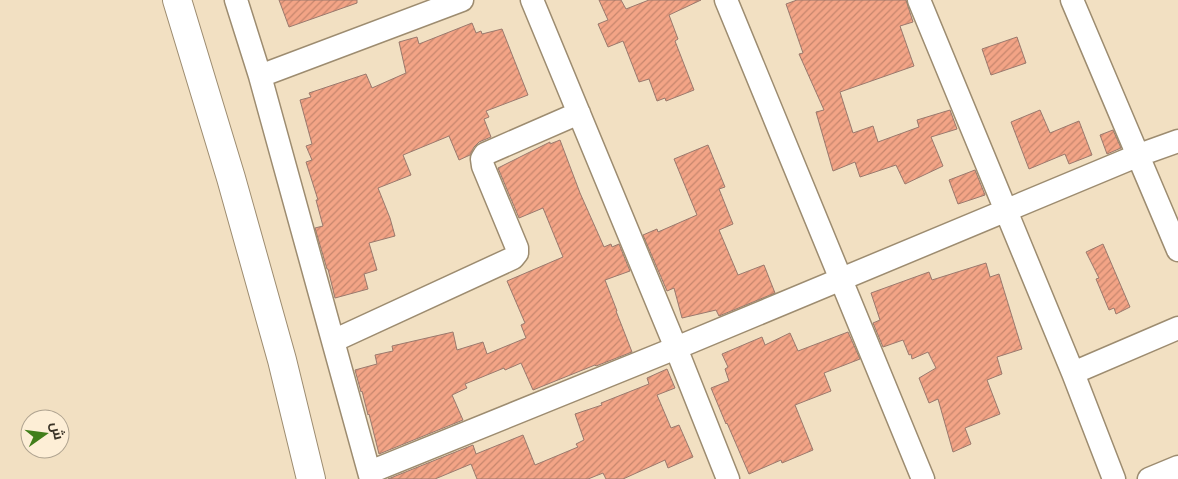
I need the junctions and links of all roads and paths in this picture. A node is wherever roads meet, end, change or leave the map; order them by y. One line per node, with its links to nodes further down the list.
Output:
1 (177, 0): 21 (street)
2 (236, 0): 8 (street)
3 (462, 0): 8 (street)
4 (532, 0): 9 (street)
5 (726, 0): 14 (street)
6 (918, 0): 12 (street)
7 (1072, 0): 11 (street)
8 (260, 76): 16 (street)
9 (579, 113): 16 (street); 17 (street)
10 (1178, 141): 11 (street)
11 (1138, 156): 12 (street); 13 (street)
12 (1005, 210): 14 (street); 18 (street)
13 (1178, 250)
14 (841, 279): 17 (street); 23 (street)
15 (1178, 328): 18 (street)
16 (333, 341): 20 (street)
17 (676, 348): 20 (street); 22 (street)
18 (1073, 374): 24 (street)
19 (1178, 467): 25 (street)
20 (370, 476)
21 (311, 479)
22 (728, 479)
23 (923, 479)
24 (1114, 479)
25 (1149, 479)

